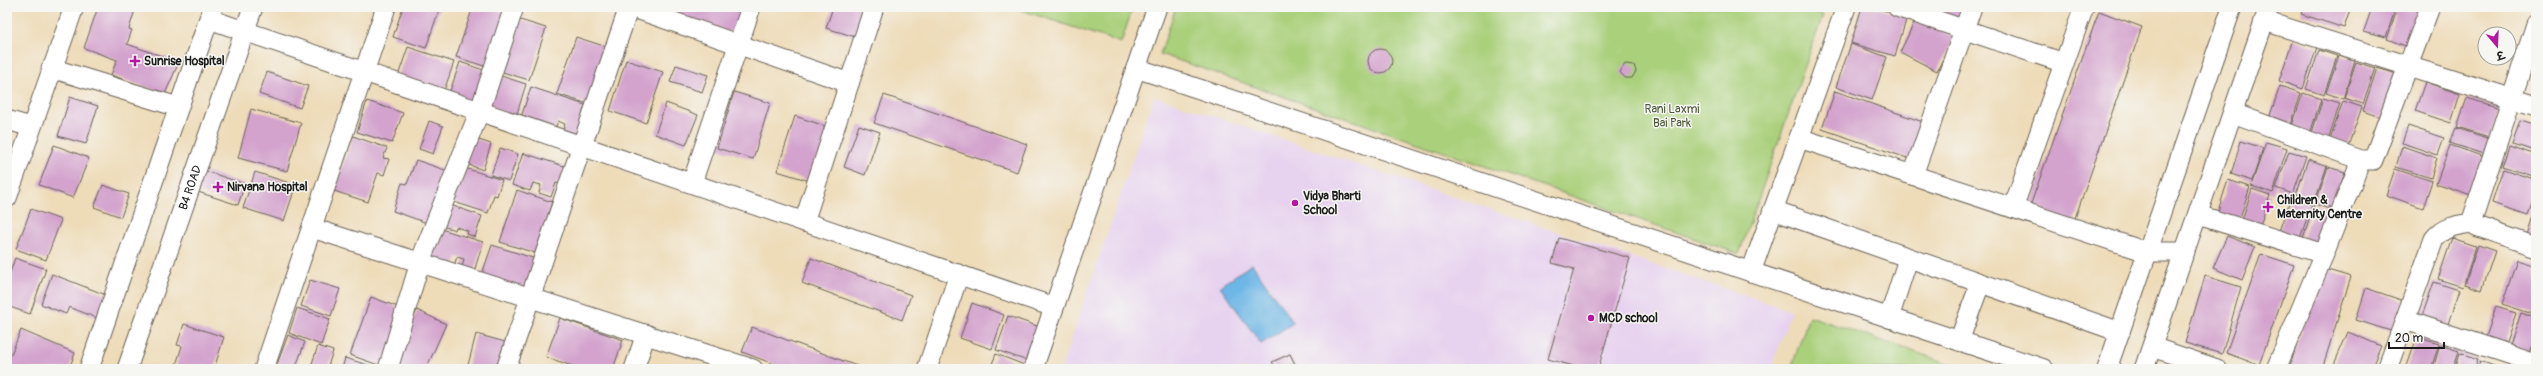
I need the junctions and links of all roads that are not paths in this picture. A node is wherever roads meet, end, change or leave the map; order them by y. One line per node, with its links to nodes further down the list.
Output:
1 (74, 7): 23 (street)
2 (253, 7): 19 (street, B4 ROAD)
3 (386, 7): 25 (street)
4 (514, 7): 30 (street)
5 (630, 7): 20 (street); 34 (street)
6 (751, 7): 20 (street)
7 (874, 7): 26 (street)
8 (1157, 7): 24 (street)
9 (1846, 7): 33 (street)
10 (1897, 7): 18 (street)
11 (1972, 7): 18 (street)
12 (2084, 7): 21 (street)
13 (2232, 7): 47 (street)
14 (2430, 7): 22 (street)
15 (211, 13): 19 (street); 29 (street)
16 (2267, 14): 22 (street); 31 (street)
17 (2536, 24): 27 (street)
18 (1964, 29): 21 (street); 37 (street)
19 (245, 31): 25 (street); 66 (street, B4 ROAD)
20 (738, 44): 26 (street); 38 (street)
21 (2064, 63): 40 (street)
22 (2409, 66): 27 (street); 35 (street)
23 (51, 68): 29 (street); 32 (street)
24 (1136, 68): 52 (street); 56 (street)
25 (364, 72): 30 (street); 45 (street)
26 (849, 83): 43 (street)
27 (2511, 99): 28 (street); 44 (street)
28 (2536, 106)
29 (178, 107): 65 (street)
30 (480, 110): 34 (street); 51 (street)
31 (2233, 113): 35 (street); 42 (street)
32 (19, 124): 36 (street); 39 (street)
33 (1799, 138): 37 (street); 41 (street)
34 (581, 146): 38 (street); 55 (street)
35 (2360, 160): 49 (street)
36 (7, 165)
37 (1913, 175): 40 (street)
38 (692, 183): 43 (street)
39 (7, 198)
40 (2013, 208): 47 (street)
41 (1773, 210): 50 (street); 52 (street)
42 (2198, 215): 48 (street); 49 (street)
43 (804, 222): 53 (street)
44 (2473, 223): 46 (street); 58 (street)
45 (312, 228): 51 (street); 67 (street)
46 (2536, 247)
47 (2148, 252): 48 (street); 59 (street)
48 (2185, 252): 62 (street)
49 (2324, 254): 77 (street)
50 (1908, 259): 54 (street); 57 (street)
51 (420, 262): 55 (street); 68 (street)
52 (1751, 272): 57 (street)
53 (959, 274): 56 (street); 71 (street)
54 (1980, 284): 59 (street); 61 (street)
55 (529, 297): 60 (street); 69 (street)
56 (1054, 307): 72 (street)
57 (1889, 318): 61 (street)
58 (2405, 320): 63 (street); 78 (street)
59 (2120, 332): 74 (street)
60 (646, 334): 64 (street); 70 (street)
61 (1960, 341): 73 (street)
62 (2152, 347): 75 (street); 76 (street)
63 (2536, 363): 79 (street)
64 (741, 367)
65 (89, 369)
66 (127, 369)
67 (264, 369)
68 (388, 369)
69 (506, 369)
70 (634, 369)
71 (927, 369)
72 (1033, 369)
73 (2044, 369)
74 (2107, 369)
75 (2144, 369)
76 (2217, 369)
77 (2276, 369)
78 (2387, 369)
79 (2534, 369)

